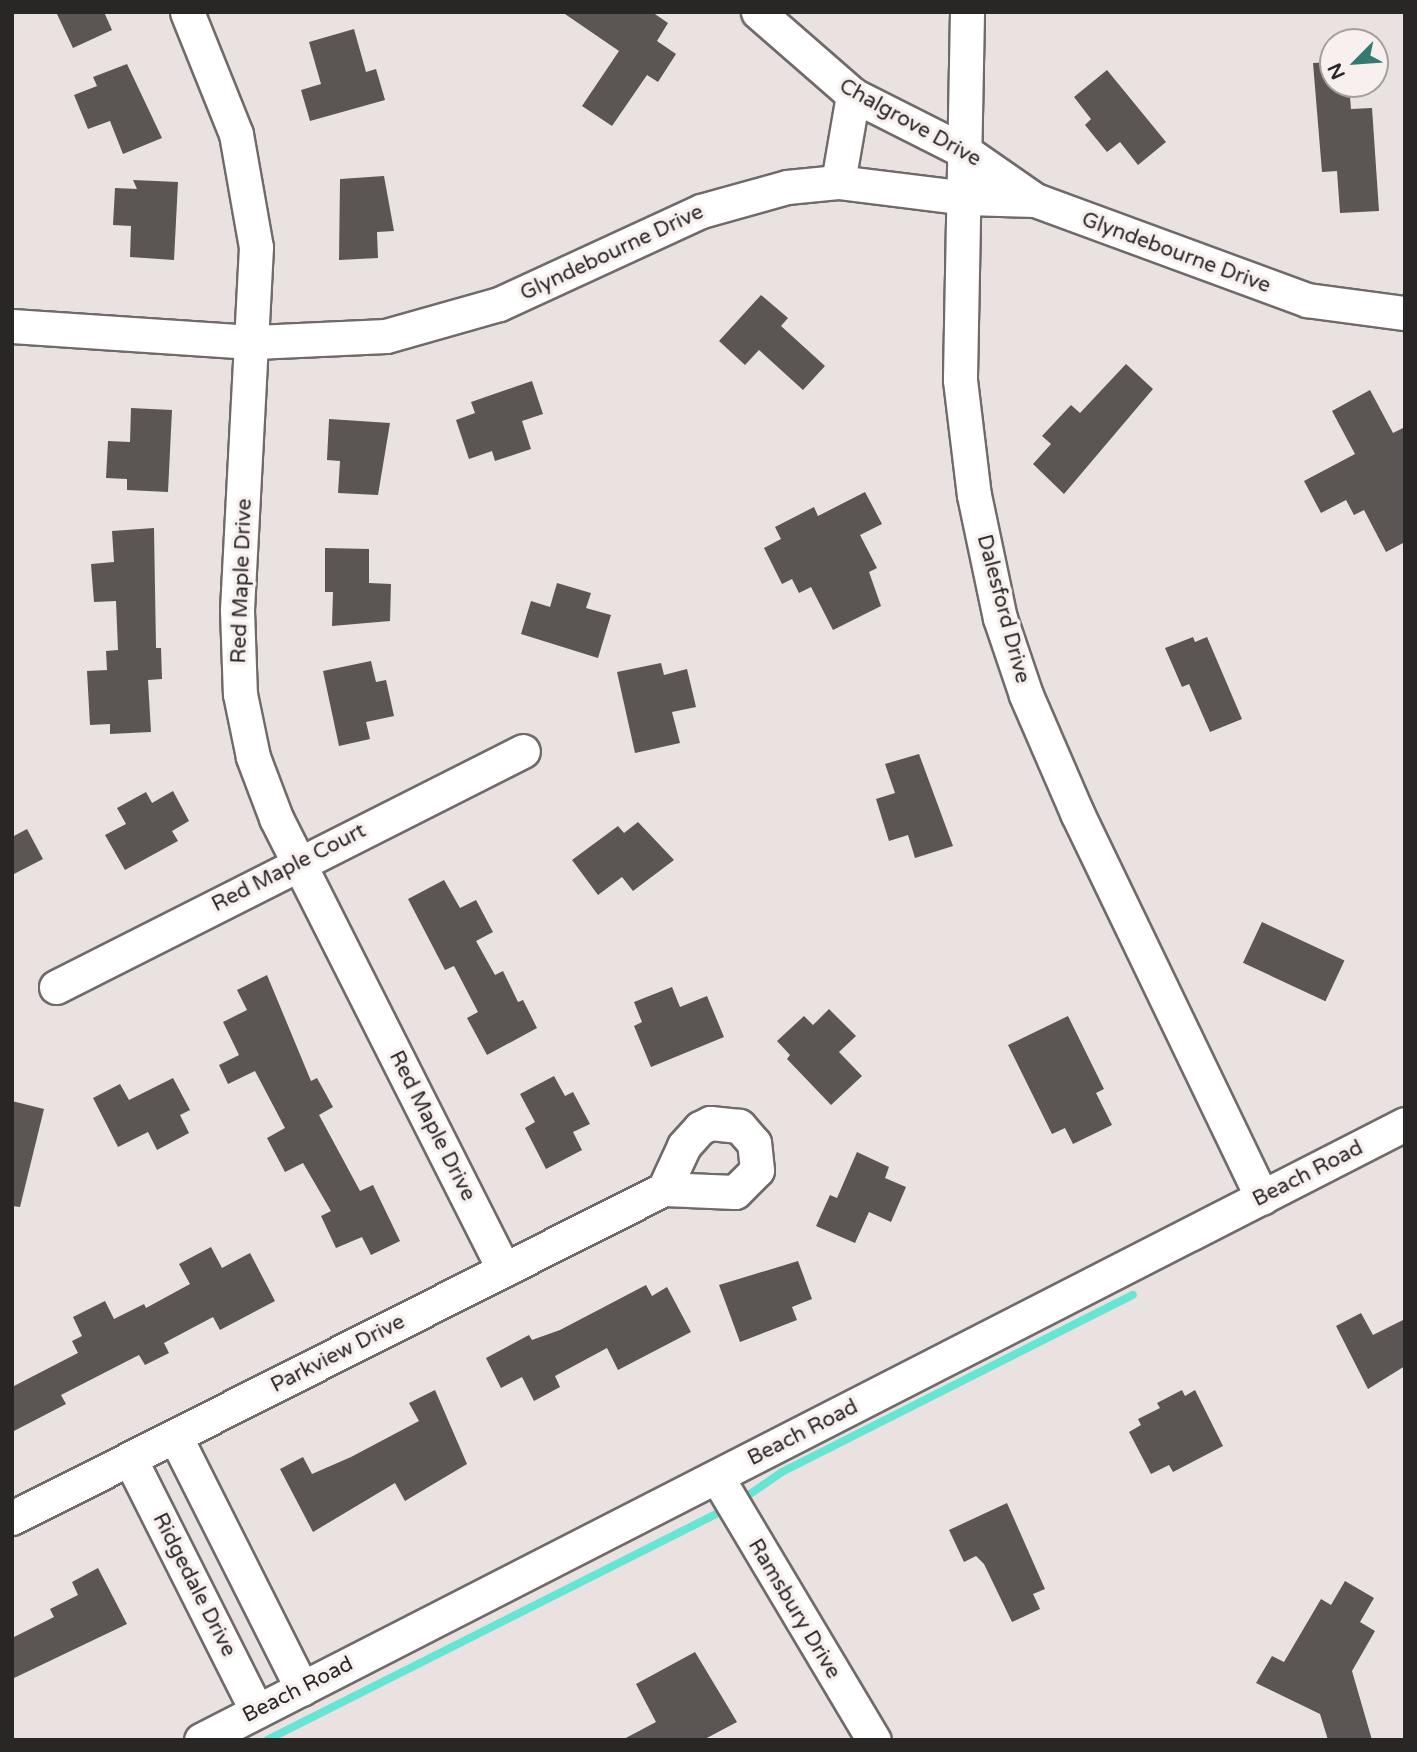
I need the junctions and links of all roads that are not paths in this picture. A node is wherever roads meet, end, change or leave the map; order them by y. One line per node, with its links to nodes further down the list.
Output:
1 (187, 12): 11 (street, Red Maple Drive)
2 (758, 12): 4 (street, Chalgrove Drive)
3 (967, 12): 5 (street, Dalesford Drive)
4 (853, 95): 5 (street, Chalgrove Drive); 6 (street)
5 (966, 152): 7 (street, Dalesford Drive); 8 (street, Chalgrove Drive)
6 (838, 181): 7 (street, Glyndebourne Drive); 11 (street, Glyndebourne Drive)
7 (966, 198): 8 (street, Glyndebourne Drive); 17 (street, Dalesford Drive)
8 (1035, 200): 9 (street, Glyndebourne Drive)
9 (1405, 313)
10 (12, 326): 11 (street, Glyndebourne Drive)
11 (255, 342): 13 (street, Red Maple Drive)
12 (523, 751): 13 (street, Red Maple Court)
13 (299, 863): 14 (street, Red Maple Court); 18 (street, Red Maple Drive)
14 (56, 987)
15 (1405, 1124): 17 (street, Beach Road)
16 (664, 1189): 18 (street, Parkview Drive)
17 (1262, 1198): 21 (street, Beach Road)
18 (504, 1270): 19 (street, Parkview Drive)
19 (175, 1436): 20 (street, Parkview Drive); 23 (street)
20 (130, 1459): 22 (street, Parkview Drive); 24 (street, Ridgedale Drive)
21 (717, 1477): 23 (street, Beach Road); 26 (street, Ramsbury Drive)
22 (12, 1518)
23 (302, 1689): 24 (street, Beach Road)
24 (257, 1711): 25 (street, Beach Road)
25 (201, 1740)
26 (874, 1740)

